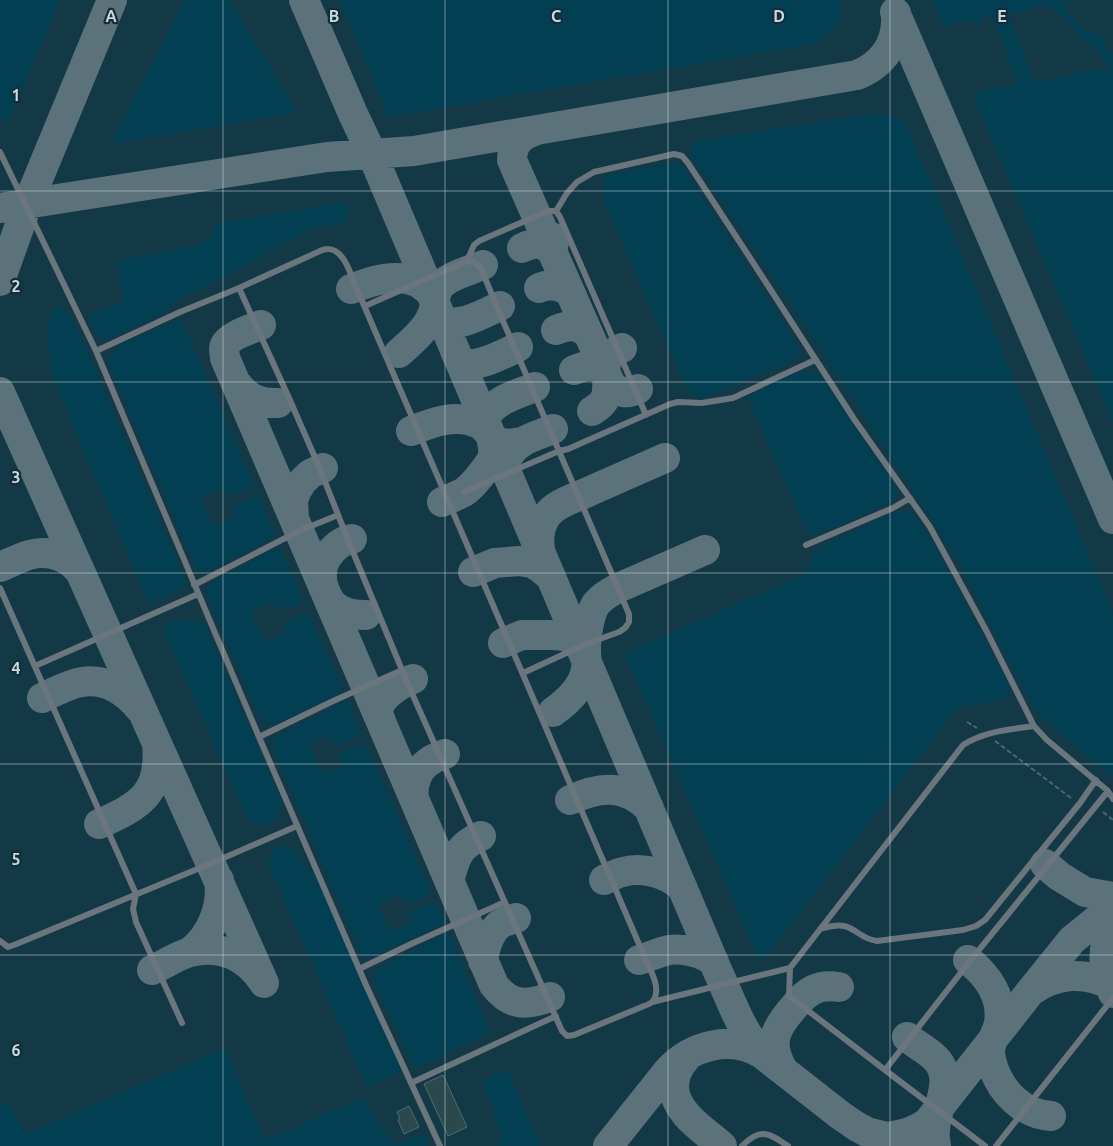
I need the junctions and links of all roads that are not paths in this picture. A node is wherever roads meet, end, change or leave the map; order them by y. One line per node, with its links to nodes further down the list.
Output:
1 (0, 152): 6 (lane)
2 (556, 211): 3 (lane); 7 (lane); 8 (lane)
3 (467, 261): 5 (lane); 9 (lane)
4 (239, 288): 5 (lane); 6 (lane); 12 (lane)
5 (365, 306): 19 (lane)
6 (96, 352): 14 (lane)
7 (815, 360): 8 (lane); 11 (lane)
8 (646, 415): 9 (lane)
9 (559, 451): 10 (lane); 19 (lane)
10 (464, 492)
11 (910, 498): 13 (lane); 20 (lane)
12 (338, 515): 14 (lane); 18 (lane)
13 (806, 545)
14 (194, 585): 16 (lane)
15 (0, 588): 17 (lane)
16 (198, 594): 17 (lane); 21 (lane)
17 (35, 666): 26 (lane)
18 (402, 670): 21 (lane); 27 (lane)
19 (523, 673): 33 (lane)
20 (1034, 726): 22 (lane); 28 (lane)
21 (259, 737): 25 (lane)
22 (1096, 780): 23 (lane); 28 (lane)
23 (1108, 791): 24 (lane); 36 (lane)
24 (1113, 799)
25 (298, 826): 26 (lane); 31 (lane)
26 (136, 894): 29 (lane); 35 (lane)
27 (505, 902): 31 (lane); 34 (lane)
28 (820, 929): 30 (lane)
29 (0, 941)
30 (790, 968): 33 (lane); 36 (lane)
31 (360, 969): 37 (lane)
32 (1113, 998): 42 (lane)
33 (652, 1002): 34 (lane)
34 (556, 1016): 37 (lane)
35 (182, 1023)
36 (885, 1070): 41 (lane)
37 (411, 1083): 38 (lane)
38 (440, 1146)
39 (742, 1146): 40 (lane)
40 (788, 1146)
41 (985, 1146)
42 (996, 1146)

